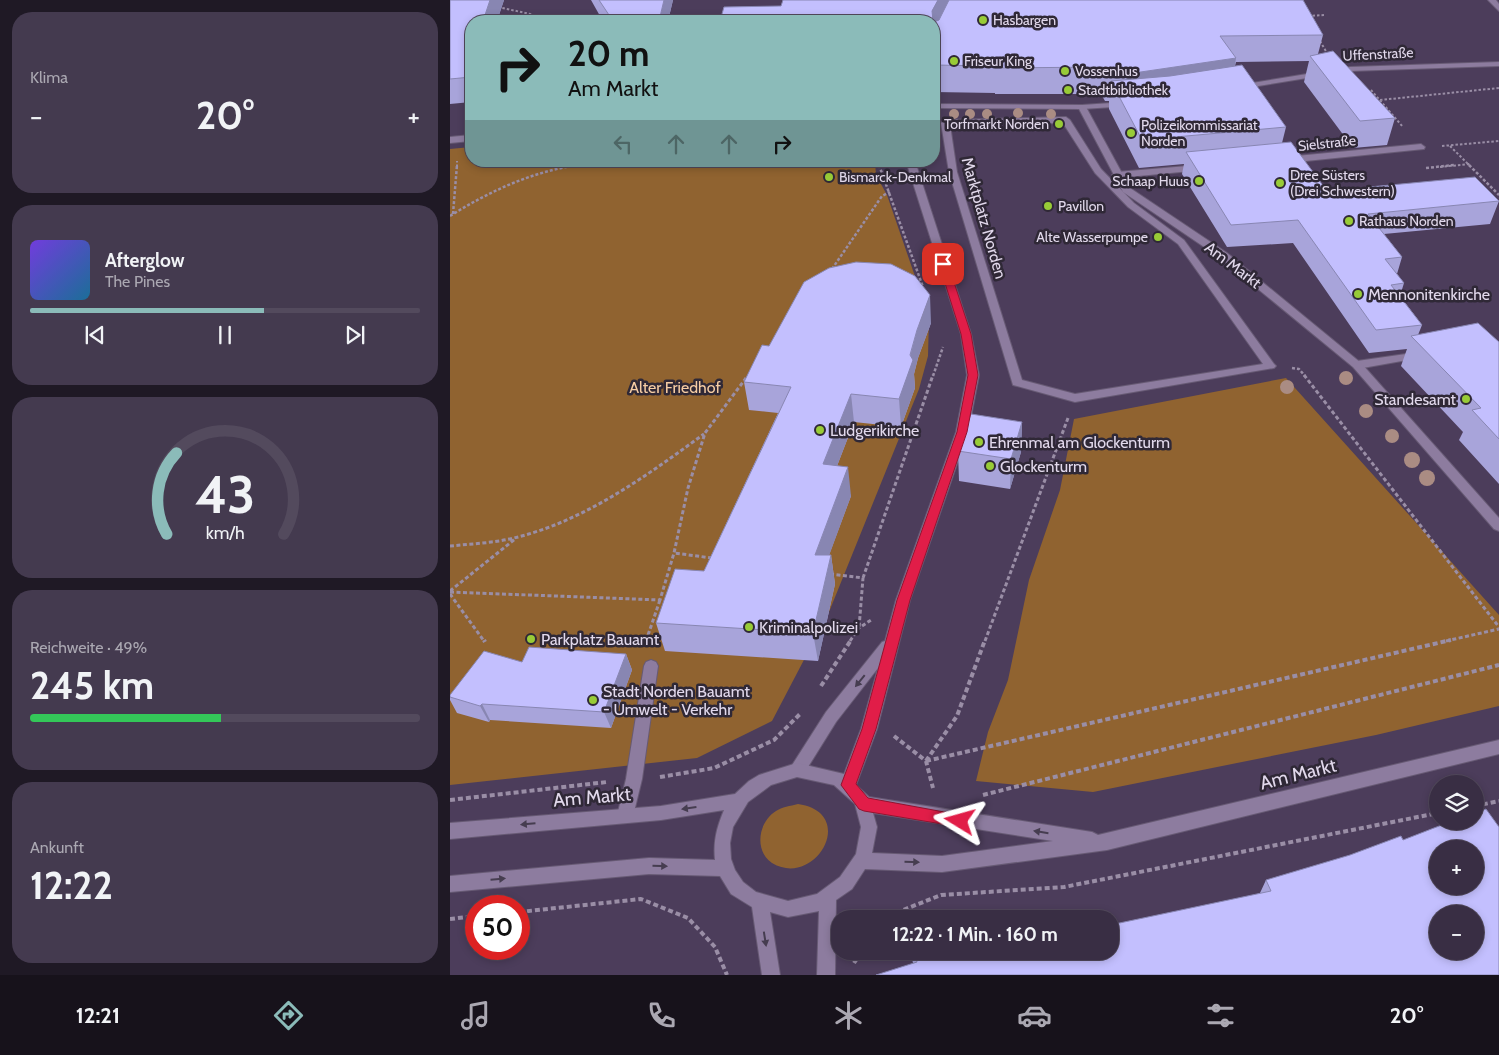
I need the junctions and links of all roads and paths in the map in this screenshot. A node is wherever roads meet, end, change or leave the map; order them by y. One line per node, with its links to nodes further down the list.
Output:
1 (1492, 0): 3 (street)
2 (493, 7): 4 (path)
3 (1499, 9)
4 (532, 15)
5 (1325, 15): 6 (path)
6 (1310, 24)
7 (1319, 40): 10 (path)
8 (1499, 64): 9 (street, Uffenstraße)
9 (1354, 69): 10 (street, Uffenstraße); 13 (path)
10 (1337, 71): 11 (street, Uffenstraße)
11 (1234, 88)
12 (1499, 88): 13 (path)
13 (1380, 100): 21 (path)
14 (1133, 104): 16 (street)
15 (940, 106): 16 (street)
16 (1082, 106): 28 (street, Am Markt)
17 (465, 139): 18 (street)
18 (450, 140)
19 (1499, 141): 30 (path)
20 (465, 142): 31 (path)
21 (1421, 147): 22 (street, Sielstraße)
22 (1276, 161)
23 (571, 167): 27 (path)
24 (880, 167): 29 (path)
25 (912, 167): 50 (street)
26 (1206, 168): 28 (street)
27 (552, 170): 31 (path)
28 (1116, 176): 36 (street, Am Markt)
29 (890, 192): 32 (path); 33 (path)
30 (1499, 195)
31 (451, 215)
32 (837, 274)
33 (924, 288)
34 (944, 343): 47 (path)
35 (1433, 353): 36 (street)
36 (1357, 364): 41 (street, Am Markt)
37 (1270, 366): 39 (street, Marktplatz Norden); 39 (street, Marktplatz Norden); 52 (path)
38 (749, 375): 40 (path)
39 (1075, 398): 52 (path)
40 (705, 434): 42 (path); 44 (path)
41 (1499, 526)
42 (515, 538): 43 (path); 48 (path)
43 (450, 546)
44 (674, 554): 45 (path); 49 (path)
45 (722, 560)
46 (826, 574): 47 (path)
47 (863, 578): 51 (path)
48 (450, 592): 49 (path); 53 (path)
49 (660, 600): 55 (path)
50 (903, 600): 51 (path); 54 (street)
51 (859, 628): 58 (path)
52 (1499, 628)
53 (485, 642)
54 (891, 642): 61 (street, one-way to 61); 63 (street)
55 (642, 652)
56 (1499, 665): 64 (path)
57 (651, 666): 62 (street)
58 (815, 694)
59 (804, 710): 62 (path)
60 (1499, 747): 73 (street, Am Markt)
61 (797, 770): 63 (street); 67 (street)
62 (634, 779): 65 (path); 71 (street)
63 (848, 785): 68 (street)
64 (977, 796)
65 (450, 800)
66 (1499, 801): 69 (path)
67 (738, 802): 71 (street, Am Markt, one-way to 71); 75 (street)
68 (864, 804): 73 (street, Am Markt, one-way to 68); 74 (street)
69 (1484, 804)
70 (1429, 815): 79 (path)
71 (625, 816): 72 (street, Am Markt, one-way to 72)
72 (450, 831)
73 (1107, 842): 74 (street, Am Markt, one-way to 73)
74 (863, 860): 77 (street)
75 (724, 868): 76 (street, one-way to 75); 78 (street)
76 (450, 884)
77 (828, 898): 78 (street); 85 (street)
78 (760, 903): 84 (street, one-way to 84)
79 (903, 910)
80 (530, 911): 83 (path)
81 (465, 917): 82 (path)
82 (450, 919)
83 (727, 975)
84 (771, 975)
85 (826, 975)

